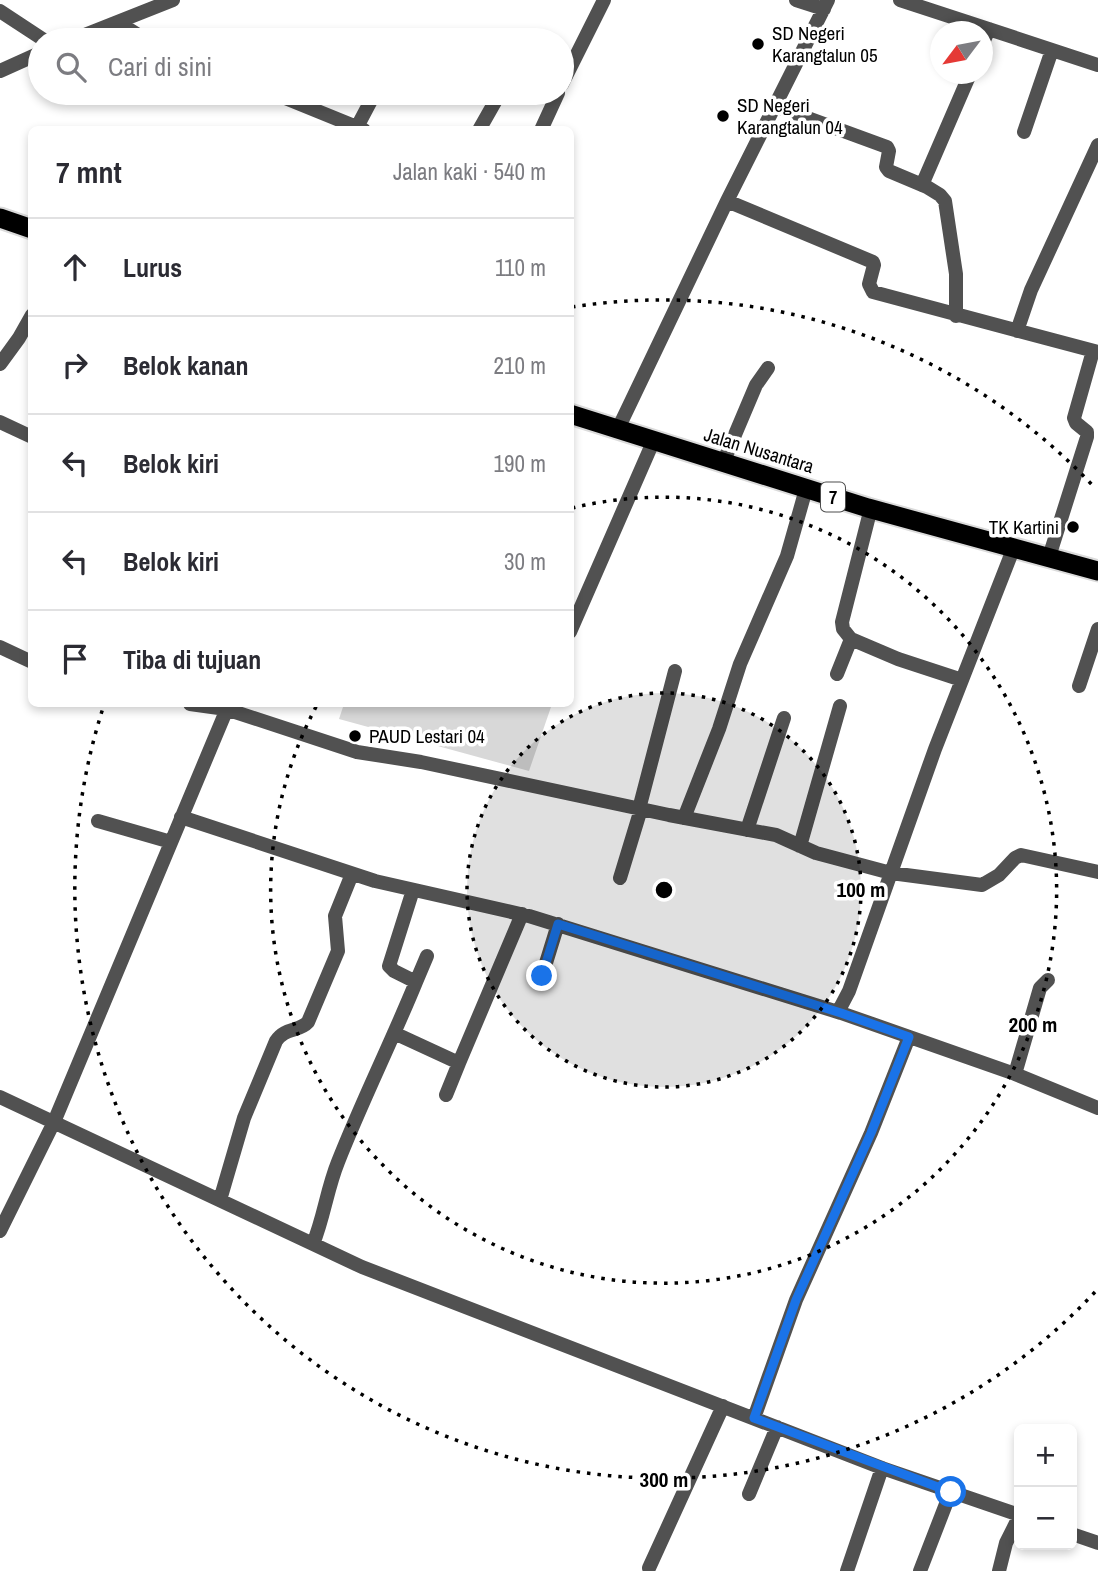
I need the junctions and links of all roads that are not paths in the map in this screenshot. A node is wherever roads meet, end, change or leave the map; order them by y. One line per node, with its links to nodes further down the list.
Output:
1 (135, 0): 8 (street)
2 (173, 0): 8 (street)
3 (604, 0): 18 (street)
4 (796, 0): 6 (street)
5 (900, 0): 7 (street)
6 (826, 5): 26 (street)
7 (941, 6): 10 (street)
8 (151, 9): 11 (street)
9 (0, 11): 14 (street)
10 (972, 21)
11 (118, 23): 12 (street); 13 (street)
12 (104, 28)
13 (126, 28)
14 (28, 29)
15 (993, 30): 16 (street)
16 (1052, 50): 19 (street); 31 (street)
17 (28, 58): 20 (street)
18 (574, 60)
19 (1098, 65)
20 (0, 71)
21 (966, 84): 33 (street)
22 (303, 105): 27 (street)
23 (370, 105): 28 (street)
24 (493, 105): 29 (street)
25 (552, 105): 30 (street)
26 (775, 106): 33 (street); 34 (street)
27 (355, 126)
28 (361, 126)
29 (481, 126)
30 (543, 126)
31 (1024, 132)
32 (1098, 145): 39 (street)
33 (922, 185): 37 (street)
34 (727, 201): 37 (street); 45 (street)
35 (0, 218): 36 (highway)
36 (28, 228)
37 (956, 316): 39 (street)
38 (28, 322): 41 (street)
39 (1017, 331): 40 (street)
40 (1095, 352): 52 (street)
41 (0, 364)
42 (768, 368): 48 (street)
43 (574, 415): 45 (highway, Jalan Nusantara / 7)
44 (0, 422): 46 (street)
45 (617, 430): 47 (highway, Jalan Nusantara / 7)
46 (28, 435)
47 (653, 442): 48 (highway, Jalan Nusantara / 7); 54 (street)
48 (723, 463): 49 (highway, Jalan Nusantara / 7)
49 (806, 489): 50 (highway, Jalan Nusantara / 7); 69 (street)
50 (871, 508): 51 (highway, Jalan Nusantara / 7); 56 (street)
51 (1014, 547): 52 (highway, Jalan Nusantara / 7); 61 (street)
52 (1049, 557): 53 (highway, Jalan Nusantara / 7)
53 (1098, 571)
54 (574, 623)
55 (1098, 629): 62 (street)
56 (851, 639): 60 (street); 61 (street)
57 (0, 647): 58 (street)
58 (28, 660)
59 (676, 671): 67 (street)
60 (837, 674)
61 (962, 680): 75 (street)
62 (1079, 686)
63 (840, 706): 73 (street)
64 (227, 707): 68 (street)
65 (230, 707): 67 (street)
66 (784, 718): 71 (street)
67 (640, 809): 69 (street); 77 (street)
68 (181, 817): 72 (street); 76 (street)
69 (684, 818): 71 (street)
70 (98, 821): 72 (street)
71 (747, 830): 73 (street)
72 (171, 842): 93 (street)
73 (800, 846): 75 (street)
74 (1098, 872): 75 (street)
75 (891, 873): 85 (street)
76 (352, 874): 78 (street); 94 (street)
77 (620, 878)
78 (413, 890): 79 (street); 84 (street)
79 (522, 914): 80 (street); 88 (street)
80 (558, 924): 82 (street); 85 (street)
81 (427, 956): 84 (street)
82 (542, 976)
83 (1048, 980): 89 (street)
84 (416, 982): 86 (street)
85 (838, 1012): 87 (street)
86 (394, 1033): 88 (street); 96 (street)
87 (909, 1037): 89 (street); 98 (street)
88 (459, 1063): 90 (street)
89 (1015, 1074): 92 (street)
90 (446, 1095)
91 (0, 1097): 93 (street)
92 (1098, 1108)
93 (54, 1122): 94 (street); 95 (street)
94 (220, 1200): 96 (street)
95 (0, 1231)
96 (313, 1244): 97 (street)
97 (723, 1406): 98 (street); 107 (street)
98 (754, 1418): 99 (street)
99 (777, 1427): 100 (street); 102 (street)
100 (882, 1468): 101 (street); 108 (street)
101 (951, 1492): 103 (street); 109 (street)
102 (749, 1494)
103 (1014, 1514)
104 (1014, 1526): 110 (street)
105 (1077, 1536): 106 (street)
106 (1098, 1543)
107 (649, 1568)
108 (847, 1571)
109 (920, 1571)
110 (999, 1571)

